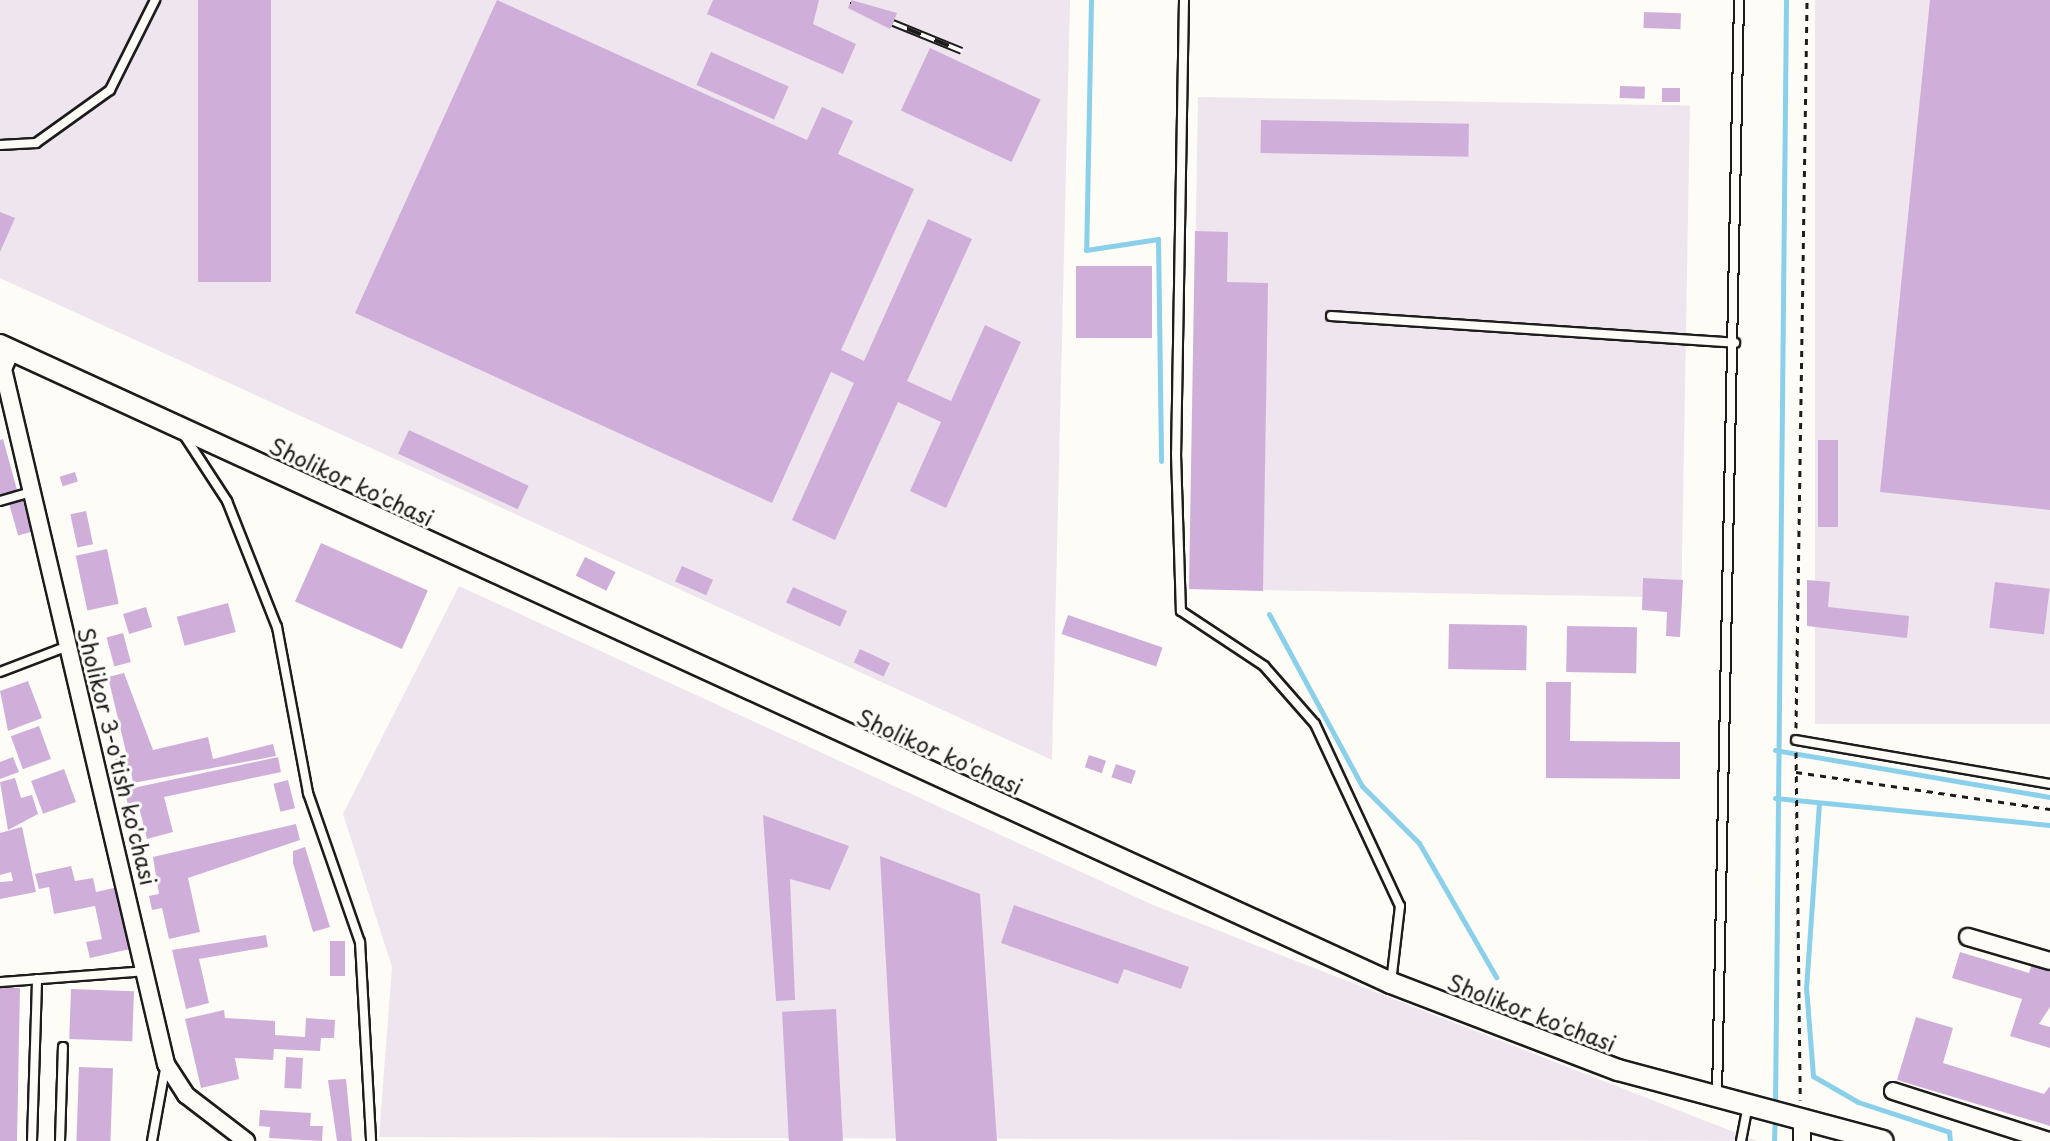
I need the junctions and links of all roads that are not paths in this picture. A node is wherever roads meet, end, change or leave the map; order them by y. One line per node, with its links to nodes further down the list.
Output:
1 (155, 0): 4 (lane)
2 (1184, 0): 20 (lane)
3 (1739, 0): 6 (lane)
4 (0, 145)
5 (1331, 316): 6 (lane)
6 (1735, 343): 24 (lane)
7 (3, 359): 8 (street, Sholikor ko'chasi); 9 (street, Sholikor 3-o'tish ko'chasi)
8 (179, 427): 20 (street, Sholikor ko'chasi); 31 (lane)
9 (32, 492): 10 (lane); 11 (street, Sholikor 3-o'tish ko'chasi)
10 (0, 501)
11 (69, 646): 12 (lane); 17 (street, Sholikor 3-o'tish ko'chasi)
12 (0, 672)
13 (1796, 740): 14 (lane)
14 (2050, 784)
15 (1968, 937): 16 (street)
16 (2050, 961)
17 (148, 971): 18 (lane); 22 (street, Sholikor 3-o'tish ko'chasi)
18 (37, 979): 19 (lane); 27 (lane)
19 (0, 982)
20 (1391, 983): 24 (street, Sholikor ko'chasi)
21 (63, 1047): 28 (lane)
22 (166, 1064): 29 (lane); 30 (street, Sholikor 3-o'tish ko'chasi)
23 (1893, 1091): 34 (street)
24 (1717, 1100): 25 (street, Sholikor ko'chasi)
25 (1747, 1109): 26 (street, Sholikor ko'chasi); 32 (lane)
26 (1788, 1123): 33 (street, Sholikor ko'chasi)
27 (32, 1141)
28 (60, 1141)
29 (152, 1141)
30 (246, 1141)
31 (371, 1141)
32 (1741, 1141)
33 (1883, 1141)
34 (2049, 1141)

